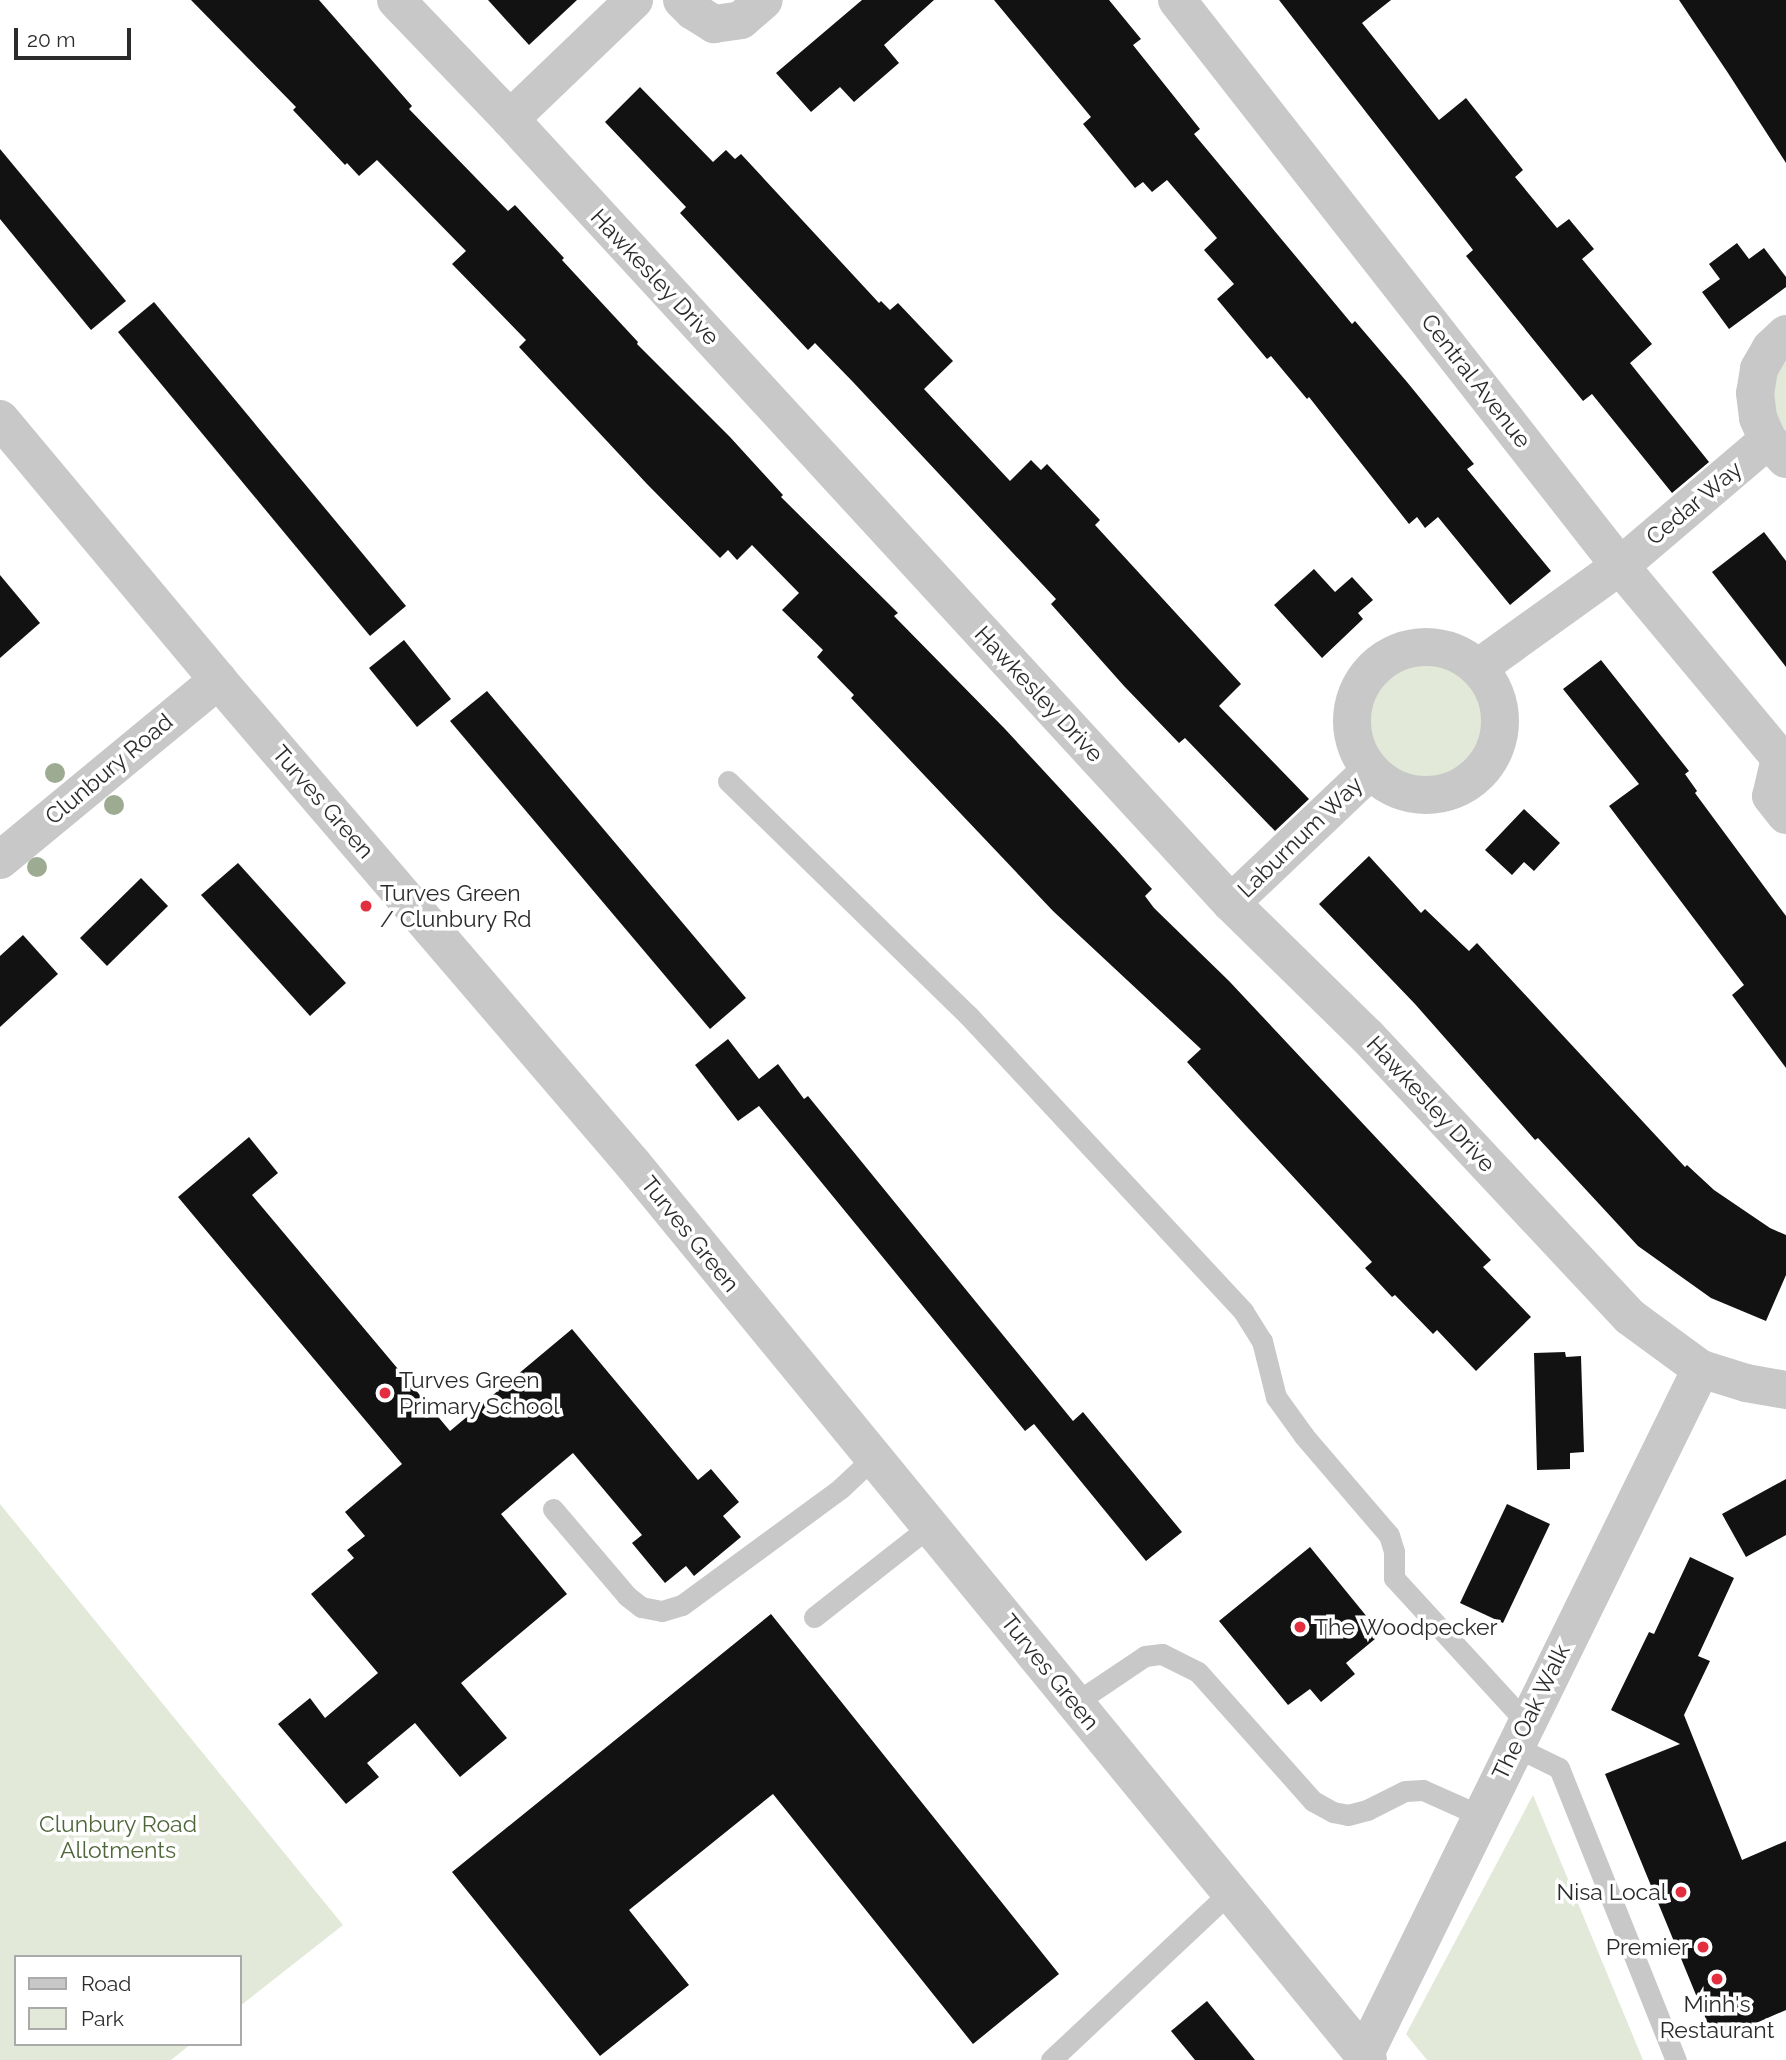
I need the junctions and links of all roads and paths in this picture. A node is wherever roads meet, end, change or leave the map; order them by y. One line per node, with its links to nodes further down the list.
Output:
1 (396, 0): 6 (street, Hawkesley Drive)
2 (634, 0): 6 (street)
3 (682, 0): 4 (street)
4 (764, 0)
5 (1177, 0): 10 (street, Central Avenue)
6 (510, 119): 18 (street, Hawkesley Drive)
7 (1786, 334): 9 (street, Cedar Way)
8 (0, 419): 12 (street, Turves Green)
9 (1777, 449): 10 (street, Cedar Way)
10 (1620, 566): 11 (street); 13 (street, Central Avenue)
11 (1478, 668): 14 (street, Laburnum Way); 14 (street, Laburnum Way)
12 (218, 680): 17 (street, Clunbury Road); 21 (street, Turves Green)
13 (1783, 758): 16 (street, Central Avenue)
14 (1370, 771): 18 (street, Laburnum Way)
15 (728, 781): 26 (lane)
16 (1786, 815)
17 (0, 860)
18 (1231, 903): 19 (street, Hawkesley Drive)
19 (1701, 1369): 20 (street, Hawkesley Drive); 26 (street, The Oak Walk)
20 (1786, 1390)
21 (873, 1458): 22 (lane); 23 (street, Turves Green)
22 (553, 1509)
23 (930, 1526): 24 (lane); 25 (street, Turves Green)
24 (814, 1617)
25 (1075, 1703): 27 (lane); 28 (street, Turves Green)
26 (1520, 1734): 27 (street, The Oak Walk); 31 (lane)
27 (1481, 1816): 29 (street, The Oak Walk)
28 (1230, 1892): 29 (street, Turves Green); 30 (lane)
29 (1365, 2059)
30 (1051, 2060)
31 (1676, 2060)

